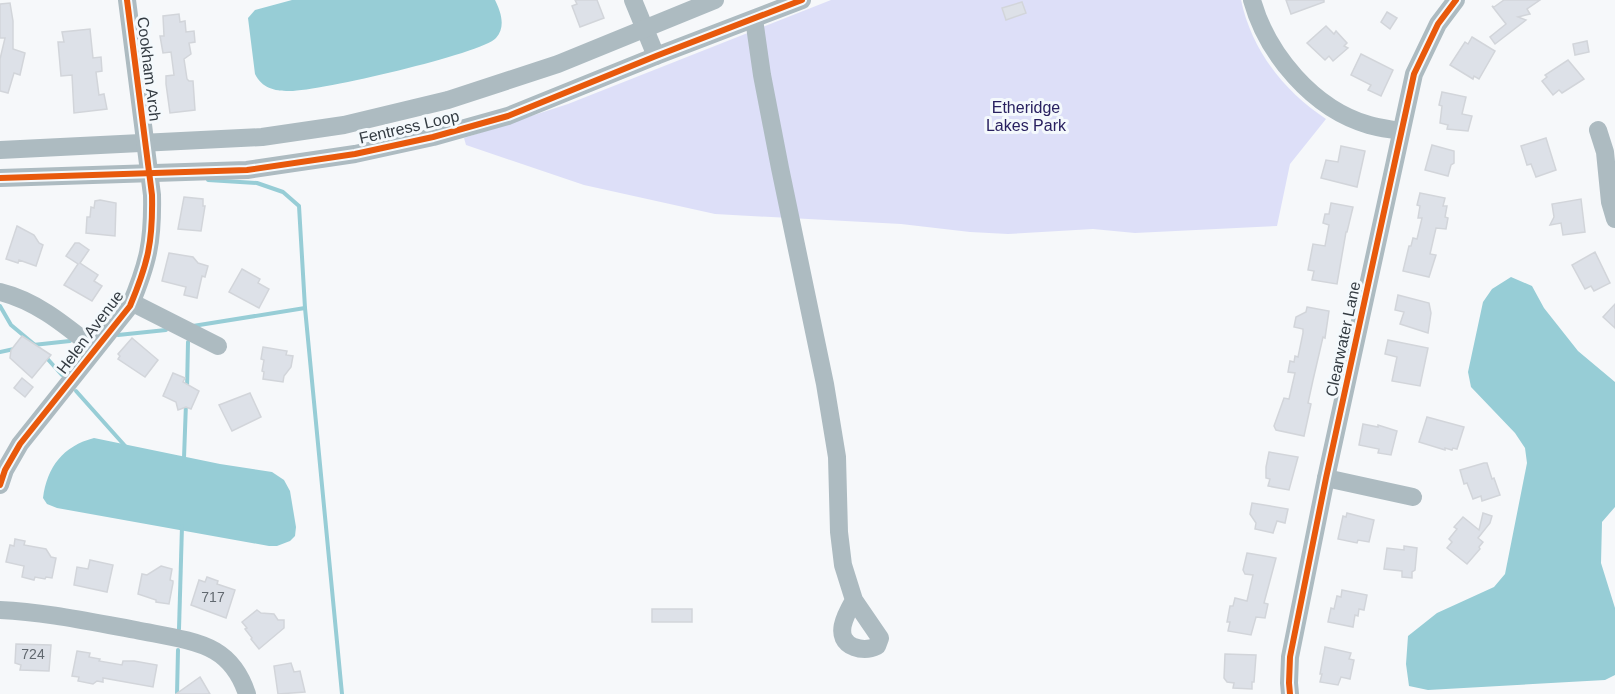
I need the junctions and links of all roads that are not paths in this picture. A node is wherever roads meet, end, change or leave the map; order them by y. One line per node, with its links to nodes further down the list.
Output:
1 (127, 0): 12 (street, Cookham Arch)
2 (633, 0): 8 (street)
3 (715, 0): 8 (street, Fentress Loop)
4 (802, 0): 7 (street, Fentress Loop)
5 (1252, 0): 11 (street)
6 (1456, 0): 11 (street, Clearwater Lane)
7 (754, 19): 9 (street, Fentress Loop); 24 (street)
8 (645, 28): 9 (street); 12 (street, Fentress Loop)
9 (656, 56): 14 (street, Fentress Loop)
10 (1598, 130): 16 (street)
11 (1401, 131): 21 (street, Clearwater Lane)
12 (144, 142): 13 (street, Fentress Loop); 14 (street, Helen Avenue)
13 (0, 150)
14 (149, 172): 15 (street, Fentress Loop); 18 (street, Helen Avenue)
15 (0, 178)
16 (1615, 219)
17 (0, 292): 20 (street)
18 (131, 302): 19 (street); 20 (street, Helen Avenue)
19 (218, 346)
20 (95, 350): 22 (street, Helen Avenue)
21 (1326, 478): 23 (street); 27 (street, Clearwater Lane)
22 (0, 484)
23 (1413, 496)
24 (854, 600)
25 (0, 610): 26 (street)
26 (247, 694)
27 (1290, 694)

